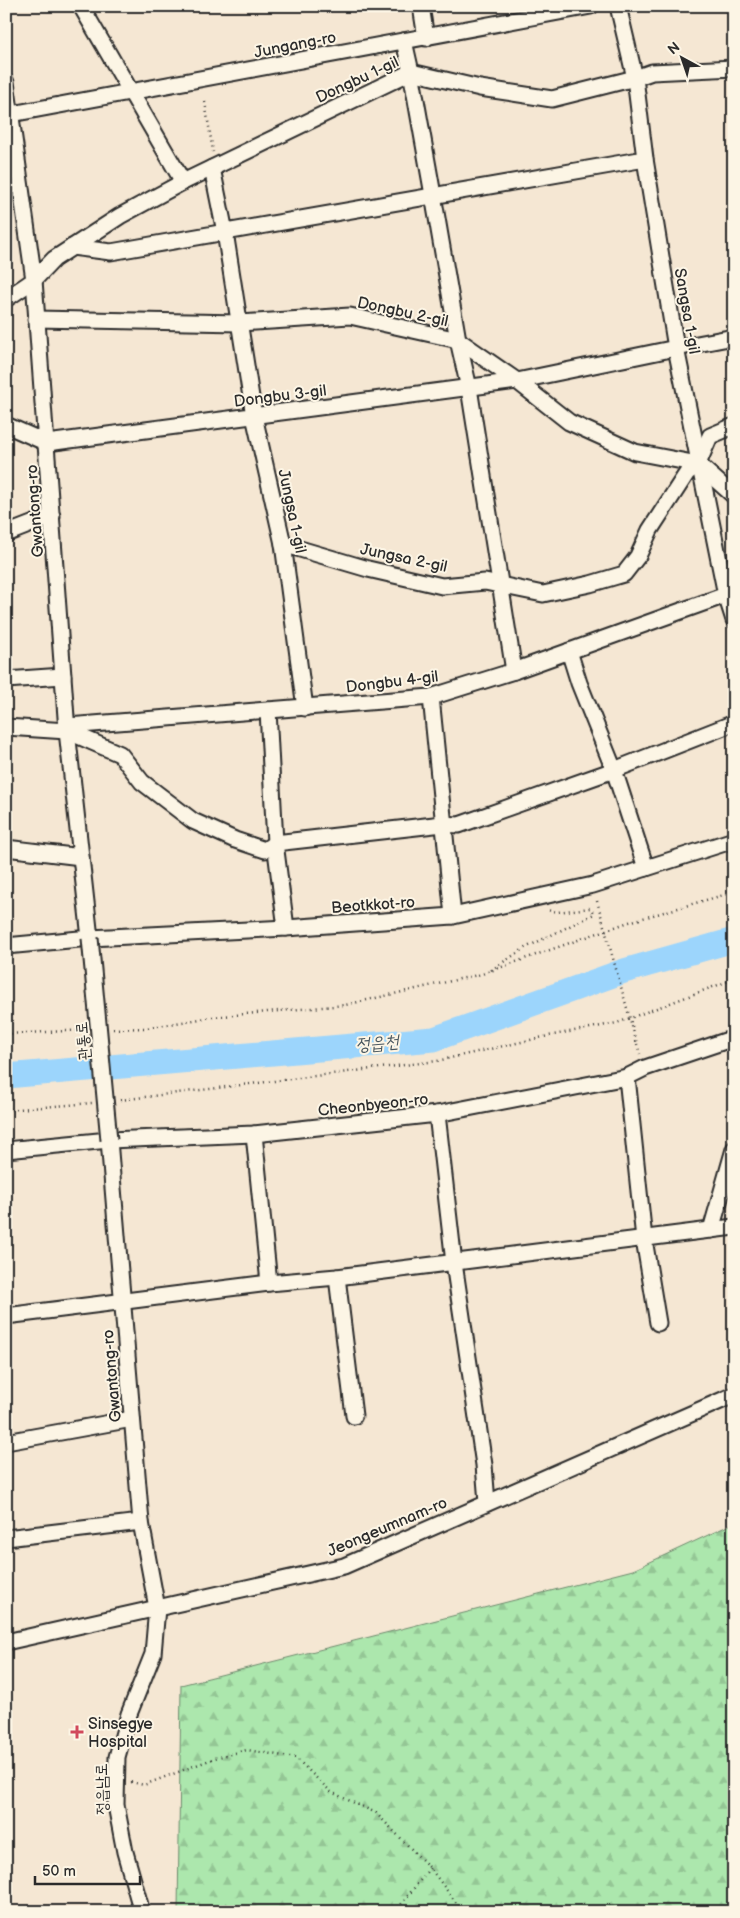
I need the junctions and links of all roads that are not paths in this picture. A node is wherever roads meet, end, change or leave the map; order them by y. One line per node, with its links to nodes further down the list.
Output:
1 (81, 6): 11 (street)
2 (422, 6): 5 (street)
3 (591, 6): 5 (street, Jungang-ro)
4 (618, 6): 9 (street, Sangsa 1-gil)
5 (426, 38): 6 (street, Jungang-ro)
6 (404, 41): 8 (street); 11 (street, Jungang-ro)
7 (734, 68): 9 (street, Dongbu 1-gil)
8 (411, 72): 9 (street, Dongbu 1-gil); 14 (street, Dongbu 1-gil); 16 (street)
9 (635, 78): 13 (street, Sangsa 1-gil)
10 (6, 82): 12 (street, Gwantong-ro)
11 (131, 93): 12 (street, Jungang-ro); 15 (street)
12 (8, 115): 19 (street, Gwantong-ro)
13 (645, 159): 16 (street); 25 (street, Sangsa 1-gil)
14 (214, 167): 15 (street, Dongbu 1-gil); 17 (street, Jungsa 1-gil)
15 (183, 182): 18 (street, Dongbu 1-gil)
16 (433, 194): 17 (street); 24 (street)
17 (225, 232): 18 (street); 22 (street, Jungsa 1-gil)
18 (72, 247): 19 (street, Dongbu 1-gil)
19 (34, 280): 20 (street, Dongbu 1-gil); 21 (street, Gwantong-ro)
20 (6, 299)
21 (36, 319): 22 (street, Dongbu 2-gil); 31 (street, Gwantong-ro)
22 (240, 323): 24 (street, Dongbu 2-gil); 28 (street, Jungsa 1-gil)
23 (734, 337): 25 (street, Dongbu 3-gil)
24 (458, 340): 26 (street, Dongbu 2-gil); 27 (street)
25 (676, 348): 26 (street, Dongbu 3-gil); 32 (street, Sangsa 1-gil)
26 (517, 381): 27 (street, Dongbu 3-gil); 32 (street, Dongbu 2-gil)
27 (469, 388): 28 (street, Dongbu 3-gil); 37 (street)
28 (254, 416): 31 (street, Dongbu 3-gil); 36 (street, Jungsa 1-gil)
29 (6, 425): 31 (street)
30 (734, 426): 32 (street, Jungsa 2-gil)
31 (47, 443): 34 (street, Gwantong-ro)
32 (698, 464): 33 (street); 37 (street, Jungsa 2-gil); 38 (street, Sangsa 1-gil)
33 (734, 496)
34 (52, 516): 35 (street); 42 (street, Gwantong-ro)
35 (6, 534)
36 (283, 544): 37 (street, Jungsa 2-gil); 45 (street, Jungsa 1-gil)
37 (499, 585): 41 (street)
38 (730, 593): 39 (street, Sangsa 1-gil); 40 (street, Dongbu 4-gil)
39 (734, 620)
40 (569, 651): 41 (street, Dongbu 4-gil); 50 (street)
41 (514, 671): 44 (street, Dongbu 4-gil)
42 (63, 676): 43 (street); 49 (street, Gwantong-ro)
43 (6, 680)
44 (431, 697): 45 (street, Dongbu 4-gil); 51 (street)
45 (305, 708): 46 (street, Dongbu 4-gil)
46 (268, 710): 49 (street, Dongbu 4-gil); 53 (street)
47 (734, 723): 50 (street)
48 (6, 727): 49 (street)
49 (67, 728): 53 (street); 55 (street, Gwantong-ro)
50 (614, 770): 51 (street); 56 (street)
51 (443, 824): 53 (street); 57 (street)
52 (734, 840): 56 (street, Beotkkot-ro)
53 (275, 843): 58 (street)
54 (6, 848): 55 (street)
55 (81, 857): 59 (street, Gwantong-ro)
56 (646, 868): 57 (street, Beotkkot-ro)
57 (453, 916): 58 (street, Beotkkot-ro)
58 (286, 928): 59 (street, Beotkkot-ro)
59 (90, 938): 60 (street, Beotkkot-ro); 65 (street, 관통로, bridge)
60 (6, 946)
61 (734, 1038): 62 (street, Cheonbyeon-ro)
62 (627, 1077): 63 (street, Cheonbyeon-ro); 70 (street)
63 (438, 1114): 64 (street, Cheonbyeon-ro); 71 (street)
64 (254, 1134): 65 (street, Cheonbyeon-ro); 73 (street)
65 (109, 1140): 67 (street, Cheonbyeon-ro); 74 (street, Gwantong-ro)
66 (734, 1149): 69 (street)
67 (6, 1150)
68 (734, 1228): 69 (street)
69 (711, 1230): 70 (street)
70 (644, 1239): 71 (street); 76 (street)
71 (454, 1263): 72 (street); 81 (street)
72 (337, 1277): 73 (street); 78 (street)
73 (269, 1283): 74 (street)
74 (123, 1302): 75 (street); 79 (street, Gwantong-ro)
75 (6, 1316)
76 (658, 1323)
77 (734, 1395): 81 (street, Jeongeumnam-ro)
78 (354, 1416)
79 (132, 1419): 80 (street); 82 (street, Gwantong-ro)
80 (6, 1442)
81 (487, 1503): 84 (street, Jeongeumnam-ro)
82 (141, 1522): 83 (street); 84 (street, Gwantong-ro)
83 (6, 1538)
84 (157, 1608): 85 (street, Jeongeumnam-ro); 86 (street, 정읍남로)
85 (6, 1642)
86 (142, 1912)

